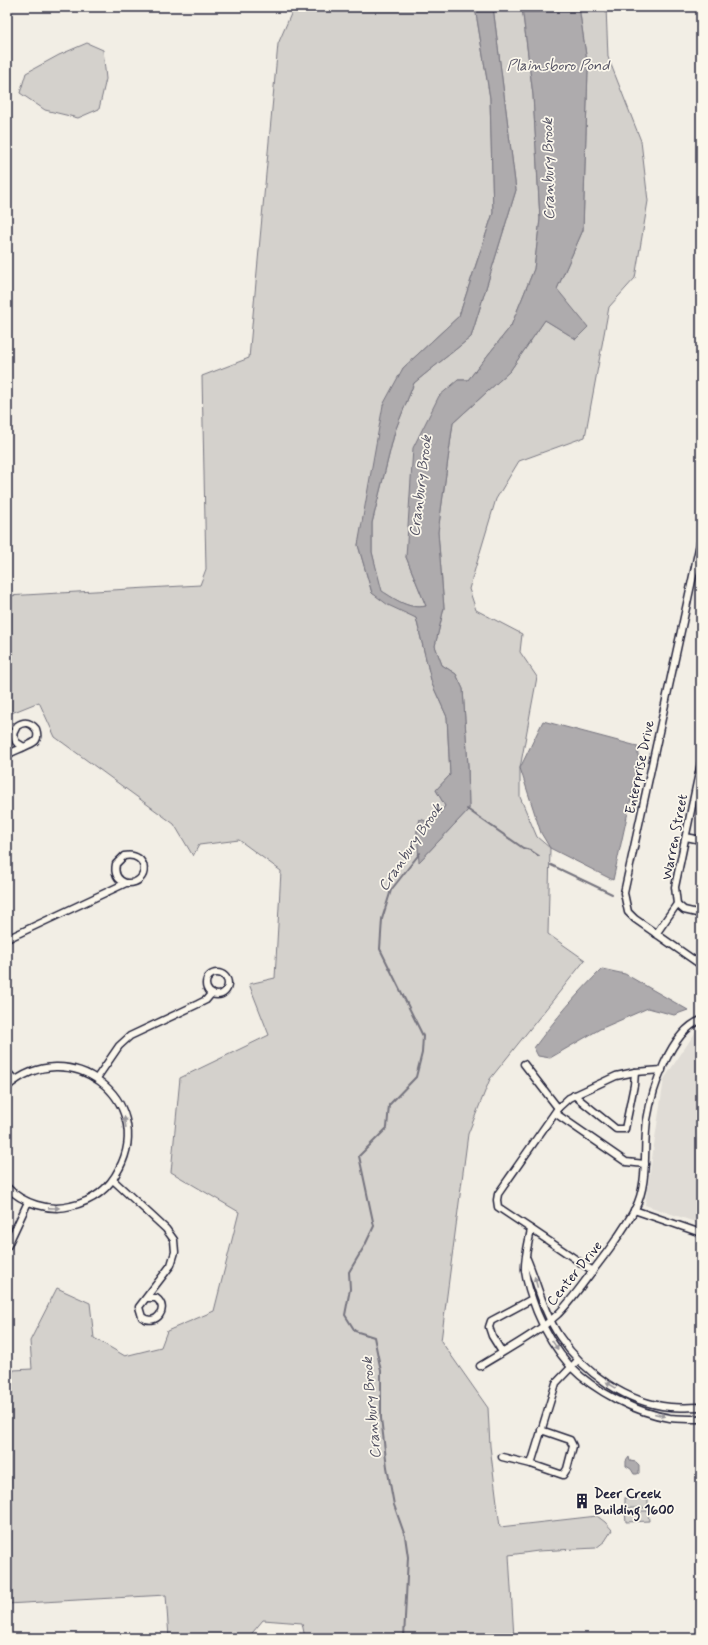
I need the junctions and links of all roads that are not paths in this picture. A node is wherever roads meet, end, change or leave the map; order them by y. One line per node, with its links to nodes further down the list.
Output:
1 (701, 539): 10 (street, Enterprise Drive)
2 (24, 746): 3 (street)
3 (7, 754)
4 (701, 766): 5 (street, Warren Street)
5 (686, 837): 6 (street); 8 (street, Warren Street)
6 (701, 840)
7 (126, 883): 7 (street); 11 (street)
8 (677, 904): 9 (street); 10 (street)
9 (701, 914)
10 (656, 934): 12 (street, Enterprise Drive)
11 (7, 939)
12 (701, 965)
13 (211, 994): 19 (street)
14 (701, 1020): 16 (street, Center Drive)
15 (524, 1064): 23 (street)
16 (662, 1070): 18 (street); 24 (street, Center Drive)
17 (7, 1072): 20 (street)
18 (635, 1072): 22 (street); 22 (street)
19 (97, 1078): 20 (street); 25 (street, one-way to 19)
20 (15, 1080): 21 (street)
21 (7, 1087)
22 (574, 1095): 23 (street)
23 (557, 1110): 24 (street); 29 (street)
24 (645, 1164): 28 (street, Center Drive)
25 (113, 1180): 27 (street, one-way to 25); 34 (street)
26 (7, 1187): 27 (street)
27 (28, 1202): 31 (street)
28 (634, 1210): 30 (street); 33 (street, Center Drive)
29 (531, 1229): 32 (street); 33 (street)
30 (701, 1233)
31 (7, 1247)
32 (527, 1257): 35 (street); 36 (street, one-way to 32)
33 (593, 1271): 36 (street, Center Drive)
34 (147, 1298)
35 (532, 1299): 37 (street); 38 (street)
36 (551, 1320): 37 (street, Center Drive); 39 (street)
37 (543, 1326): 38 (street, Center Drive); 41 (street, one-way to 41)
38 (502, 1352): 40 (street, Center Drive)
39 (578, 1360): 41 (street); 42 (street, one-way to 39)
40 (480, 1366)
41 (571, 1367): 43 (street, one-way to 43); 44 (street)
42 (701, 1407)
43 (701, 1419)
44 (541, 1430): 46 (street); 46 (street)
45 (502, 1457): 46 (street)
46 (530, 1464)

